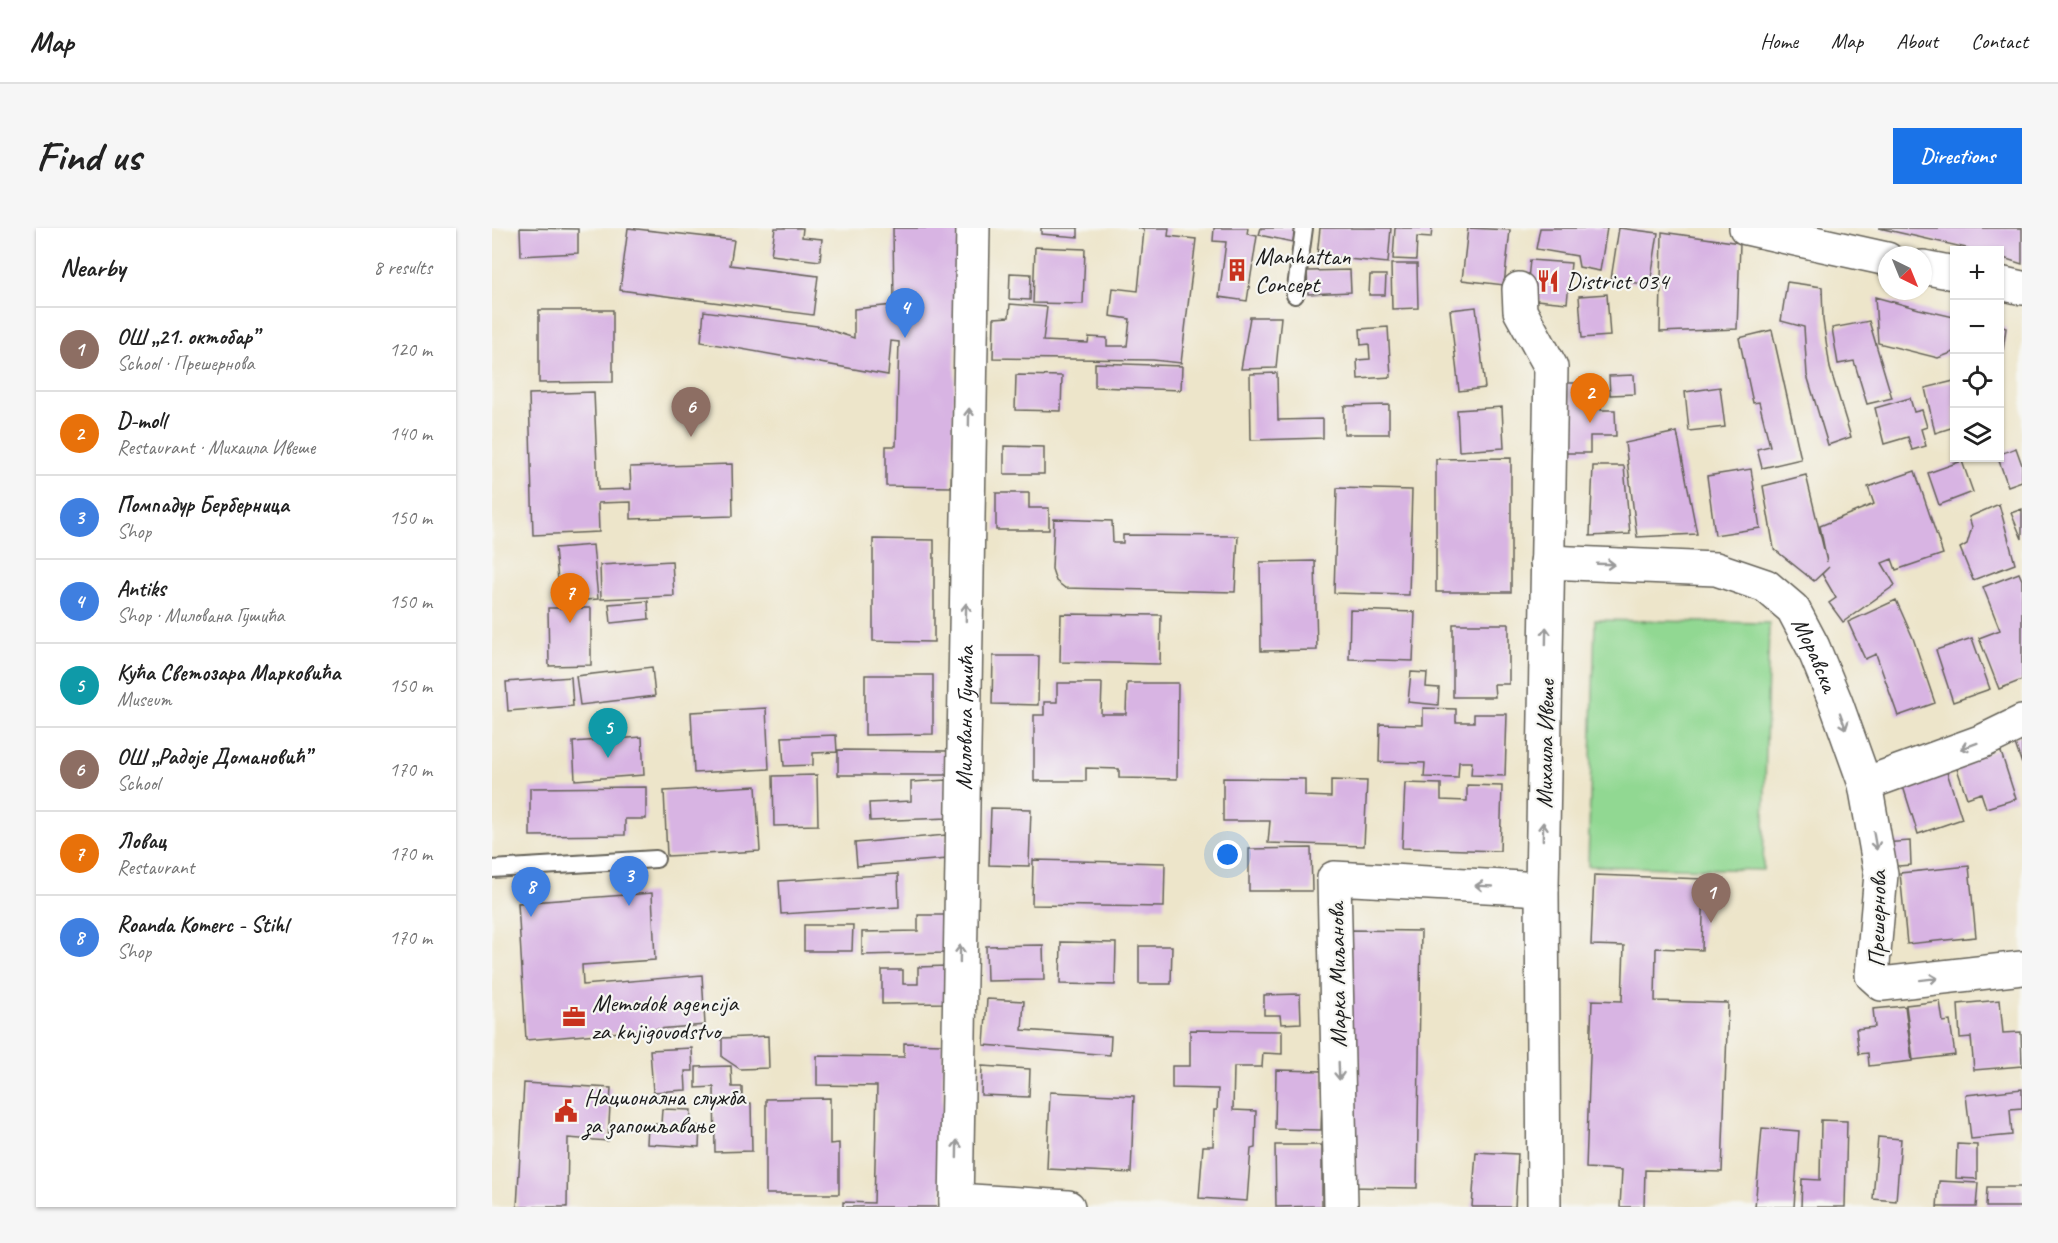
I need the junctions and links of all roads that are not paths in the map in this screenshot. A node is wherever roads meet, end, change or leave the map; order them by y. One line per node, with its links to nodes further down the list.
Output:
1 (972, 228): 18 (street, Милована Гушића, one-way to 1)
2 (1304, 228): 10 (lane)
3 (1746, 228): 4 (street)
4 (1878, 257)
5 (1932, 269): 6 (street)
6 (1950, 272)
7 (2004, 284): 8 (street)
8 (2022, 288)
9 (1519, 289): 11 (street, Михаила Ивеше)
10 (1295, 295)
11 (1547, 562): 13 (street, Моравска, one-way to 13); 16 (street, Михаила Ивеше, one-way to 11)
12 (2022, 722): 13 (street, one-way to 13)
13 (1865, 784): 17 (street, Прешернова, one-way to 17)
14 (656, 859): 15 (lane)
15 (492, 870)
16 (1542, 889): 20 (street, Марка Миљанова, one-way to 20); 21 (street, Михаила Ивеше)
17 (2022, 968)
18 (956, 1204): 19 (street)
19 (1068, 1207)
20 (1341, 1207)
21 (1544, 1207)

